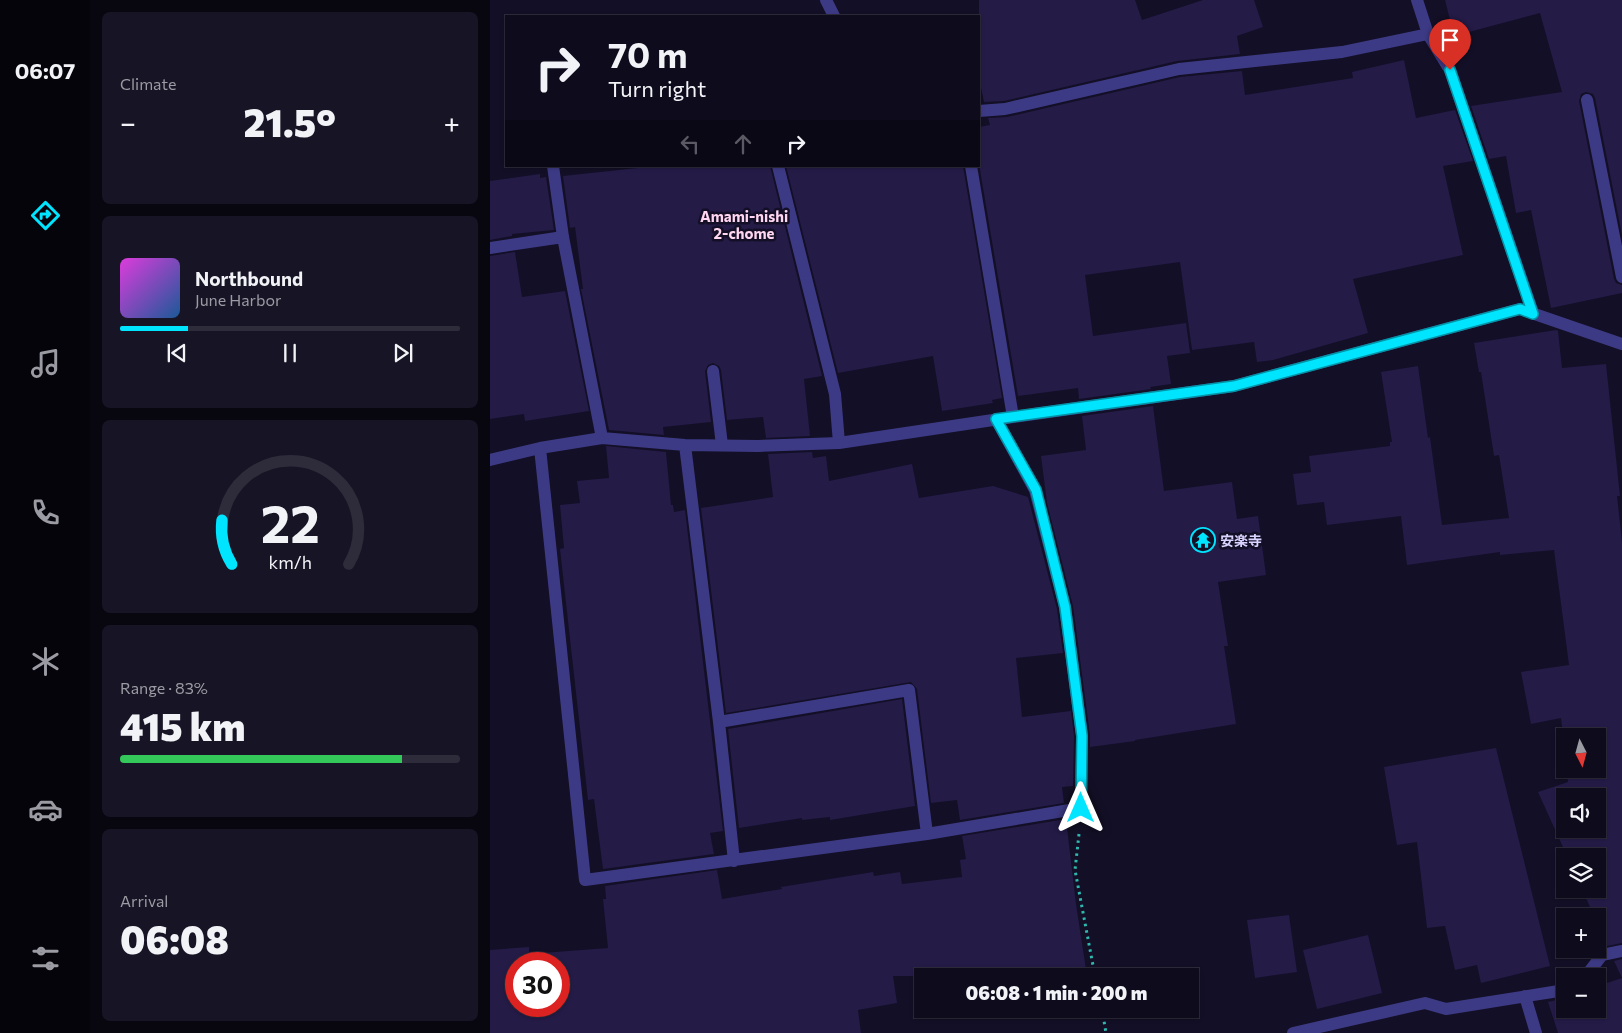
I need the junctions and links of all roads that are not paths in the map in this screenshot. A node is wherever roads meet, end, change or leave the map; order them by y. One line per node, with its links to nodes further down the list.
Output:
1 (826, 0): 3 (street)
2 (1417, 0): 4 (street)
3 (834, 15)
4 (1428, 34): 6 (street); 13 (street)
5 (1587, 100): 12 (street)
6 (980, 111)
7 (553, 167): 10 (street)
8 (778, 167): 20 (street)
9 (971, 167): 17 (street)
10 (564, 237): 11 (street); 19 (street)
11 (490, 248)
12 (1622, 277)
13 (1533, 314): 14 (street); 17 (street)
14 (1622, 344): 15 (street)
15 (1622, 350)
16 (713, 370): 22 (street)
17 (1013, 416): 18 (street)
18 (996, 419): 20 (street); 26 (street)
19 (602, 438): 21 (street); 23 (street)
20 (839, 443): 22 (street)
21 (685, 445): 22 (street); 25 (street)
22 (722, 445)
23 (540, 448): 24 (street); 27 (street)
24 (490, 460)
25 (719, 722): 26 (street); 27 (street)
26 (927, 834): 27 (street)
27 (734, 861)
28 (1622, 951): 29 (street)
29 (1592, 968)
30 (1556, 991): 31 (street)
31 (1525, 996): 32 (street); 33 (street)
32 (1293, 1033)
33 (1536, 1033)

